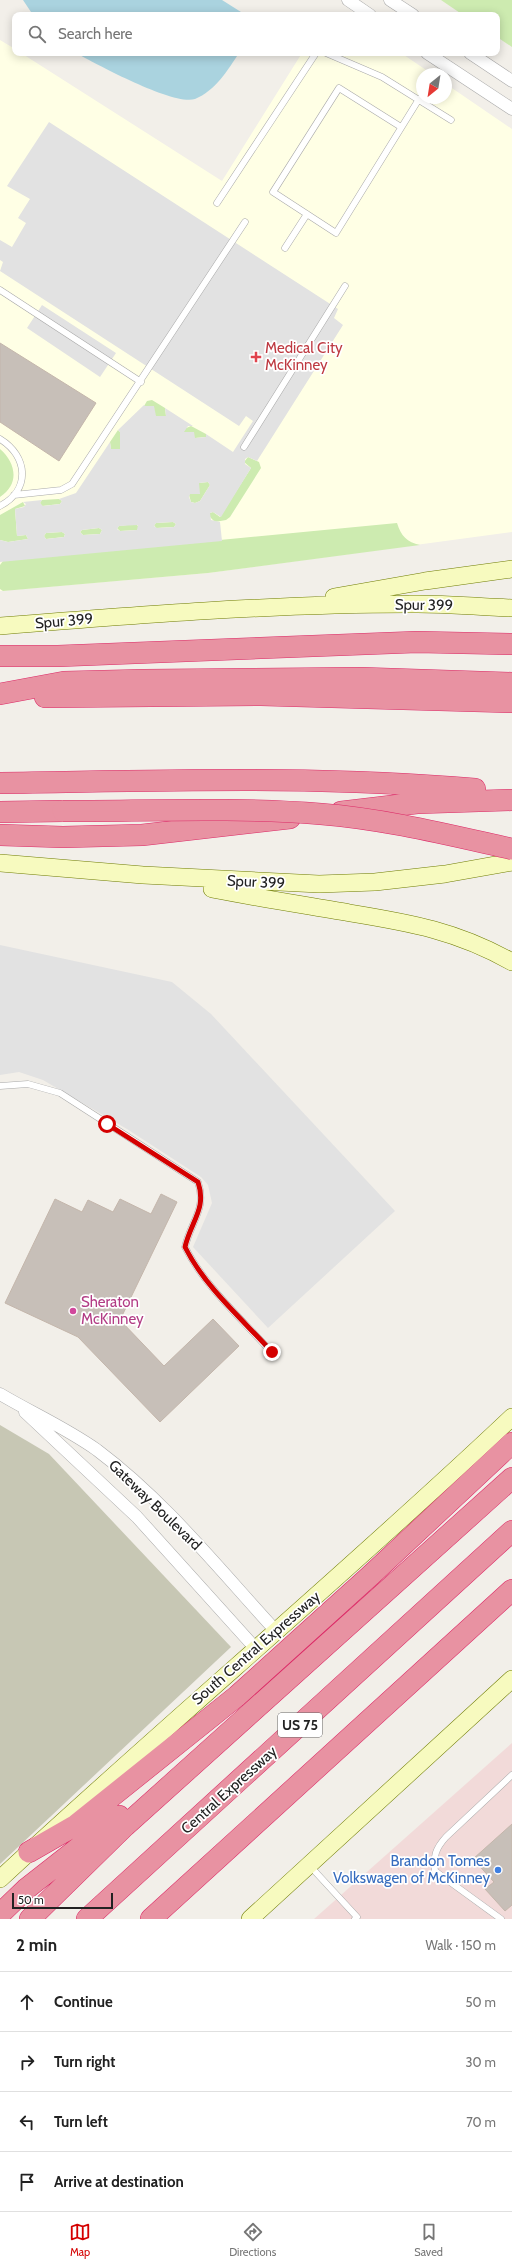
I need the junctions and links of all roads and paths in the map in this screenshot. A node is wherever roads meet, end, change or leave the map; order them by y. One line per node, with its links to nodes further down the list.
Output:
1 (348, 0): 3 (street)
2 (390, 0): 4 (street)
3 (366, 12)
4 (408, 12)
5 (314, 56): 16 (lane)
6 (333, 56): 10 (lane)
7 (432, 56): 13 (street)
8 (474, 56): 9 (street)
9 (512, 81)
10 (416, 97)
11 (416, 104): 15 (lane)
12 (427, 104): 14 (lane)
13 (512, 109)
14 (451, 120)
15 (401, 127): 17 (lane); 17 (lane)
16 (217, 203)
17 (307, 214): 19 (lane)
18 (245, 222): 22 (lane)
19 (285, 248)
20 (345, 286): 24 (lane)
21 (0, 290): 22 (lane)
22 (141, 382): 25 (lane)
23 (0, 439): 25 (lane)
24 (244, 447)
25 (14, 495): 26 (lane)
26 (0, 506)
27 (512, 570): 28 (main road)
28 (267, 608): 29 (main road, Spur 399); 30 (main road, Spur 399)
29 (512, 608)
30 (0, 626)
31 (512, 644): 32 (highway)
32 (0, 656)
33 (512, 683): 34 (highway)
34 (0, 694)
35 (0, 697): 36 (highway)
36 (512, 702)
37 (0, 783): 38 (highway)
38 (512, 792)
39 (512, 800): 41 (highway)
40 (0, 812): 42 (highway, bridge)
41 (0, 835)
42 (512, 849)
43 (512, 862): 45 (main road, Spur 399)
44 (0, 863): 45 (main road, Spur 399)
45 (143, 875): 46 (main road)
46 (512, 962)
47 (0, 1086): 48 (lane)
48 (272, 1352)
49 (0, 1394): 50 (street, Gateway Boulevard)
50 (15, 1403): 57 (street, Gateway Boulevard); 58 (street, Gateway Boulevard)
51 (512, 1403): 53 (main road)
52 (512, 1417): 53 (main road, South Central Expressway)
53 (504, 1438): 57 (main road, South Central Expressway); 62 (highway)
54 (512, 1478): 60 (highway)
55 (512, 1531): 69 (highway, Central Expressway / US 75)
56 (512, 1590): 65 (highway, US 75)
57 (276, 1631): 58 (main road, South Central Expressway)
58 (256, 1649): 62 (main road, South Central Expressway)
59 (512, 1679): 63 (main road)
60 (188, 1769): 66 (highway); 68 (highway)
61 (512, 1775): 73 (lane)
62 (29, 1852): 64 (main road, South Central Expressway)
63 (309, 1864): 67 (lane); 72 (main road)
64 (0, 1879)
65 (186, 1887): 70 (highway, US 75); 71 (highway)
66 (0, 1914)
67 (357, 1918)
68 (30, 1919)
69 (87, 1919)
70 (151, 1919)
71 (165, 1919)
72 (250, 1919)
73 (501, 1919)

